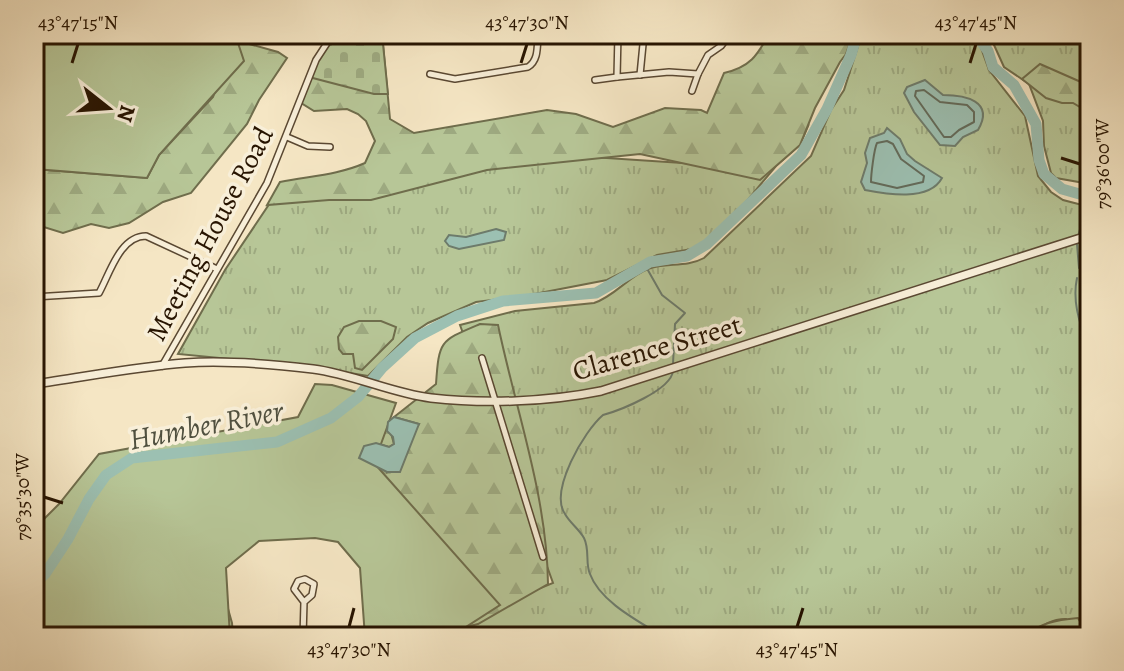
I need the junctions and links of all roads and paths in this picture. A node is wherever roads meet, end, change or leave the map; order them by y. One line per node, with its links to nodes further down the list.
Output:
1 (333, 34): 12 (street, Meeting House Road)
2 (538, 34): 6 (street)
3 (618, 34): 9 (street)
4 (644, 34): 8 (street)
5 (730, 34): 7 (street)
6 (430, 74)
7 (698, 74): 8 (street); 11 (street)
8 (640, 75): 9 (street)
9 (617, 77): 10 (street)
10 (595, 80)
11 (692, 91)
12 (287, 137): 13 (street); 15 (street, Meeting House Road)
13 (330, 147)
14 (1090, 235): 20 (street, Clarence Street)
15 (217, 269): 16 (street); 18 (street, Meeting House Road)
16 (34, 297)
17 (482, 358): 20 (street)
18 (162, 366): 19 (street, Clarence Street); 20 (street, Clarence Street)
19 (34, 384)
20 (497, 400): 21 (street)
21 (543, 557)
22 (304, 602): 22 (street); 23 (street)
23 (303, 637)

